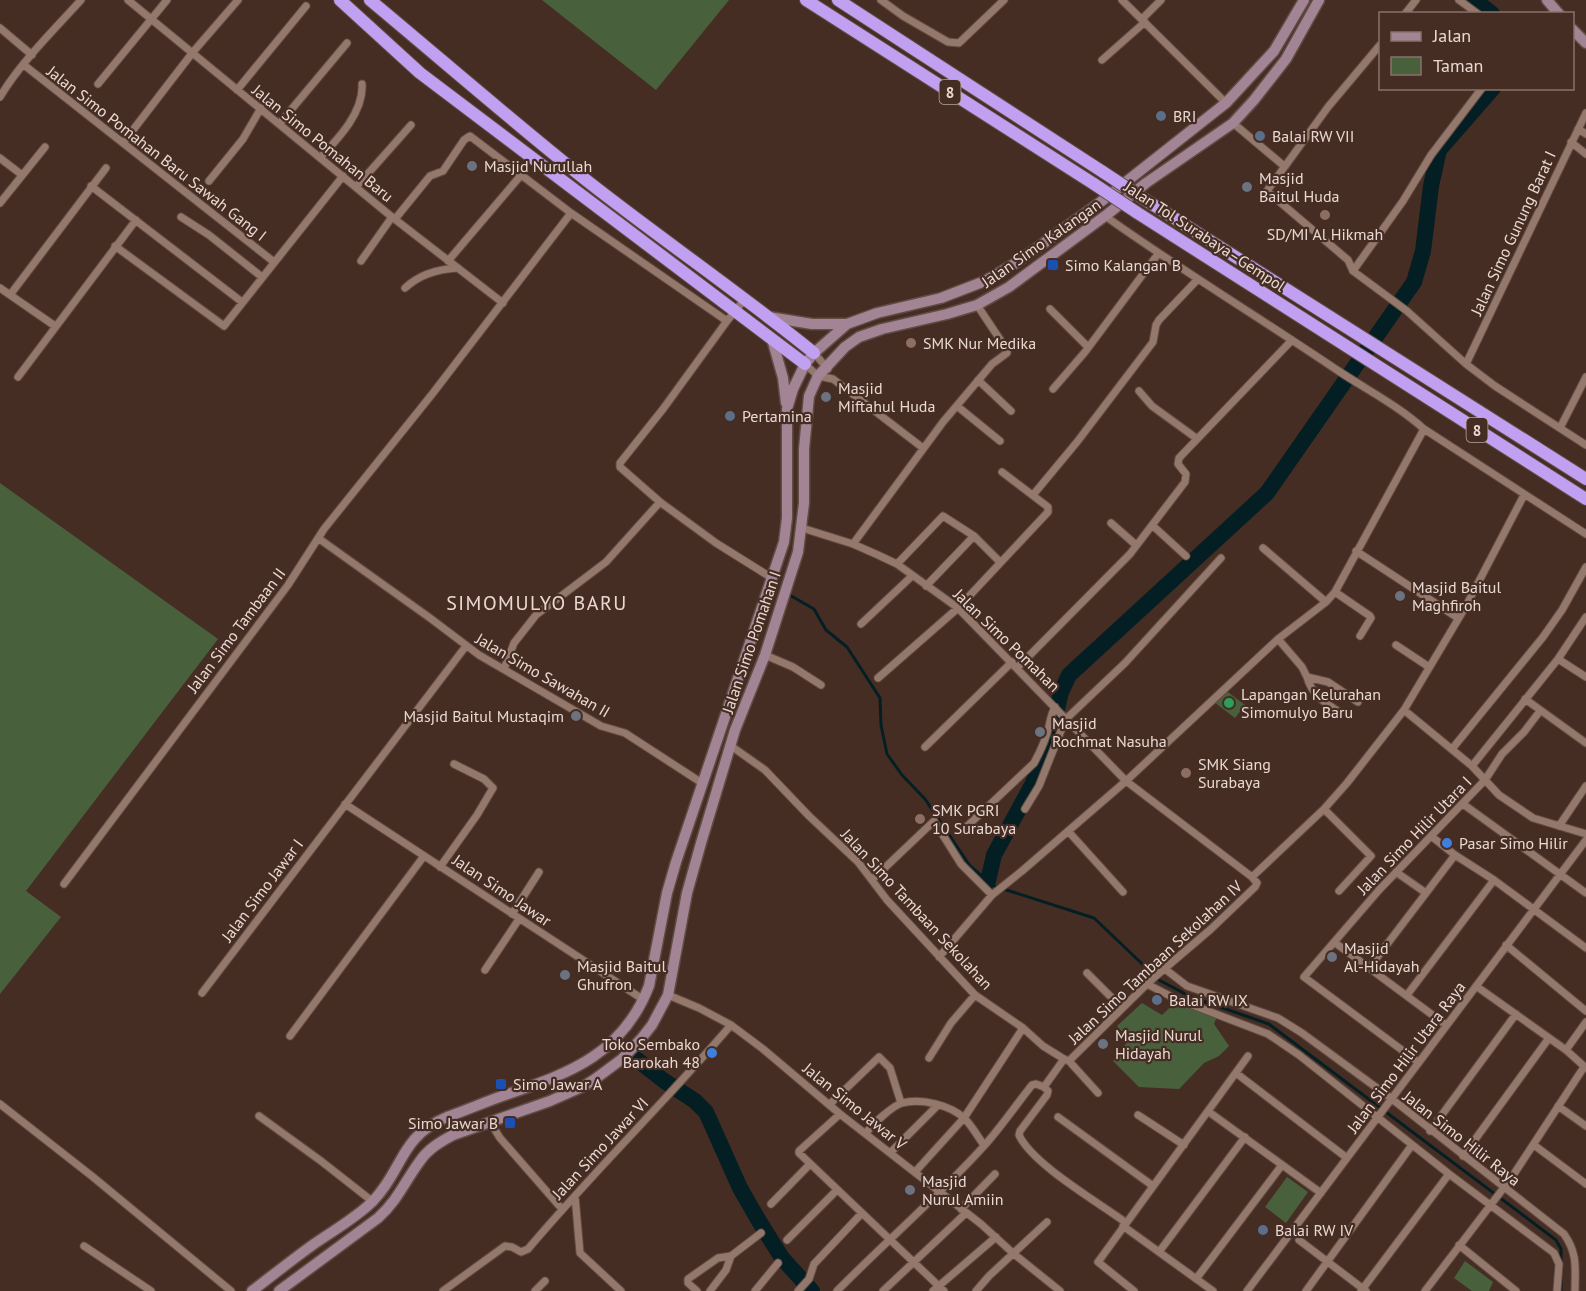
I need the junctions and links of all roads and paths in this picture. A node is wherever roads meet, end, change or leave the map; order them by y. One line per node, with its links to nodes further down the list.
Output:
1 (81, 0): 29 (street)
2 (128, 0): 22 (street, Jalan Simo Pomahan Baru)
3 (167, 0): 22 (street)
4 (238, 0): 28 (street)
5 (340, 0): 62 (highway)
6 (370, 0): 58 (highway)
7 (806, 0): 116 (highway, Jalan Tol Surabaya–Gempol / 8, bridge)
8 (838, 0): 113 (highway, Jalan Tol Surabaya–Gempol / 8, bridge)
9 (881, 0): 10 (street)
10 (1004, 0)
11 (1122, 0): 23 (street)
12 (1161, 0): 23 (street)
13 (1304, 0): 27 (main road, Jalan Simo Kalangan)
14 (1318, 0): 30 (main road, Jalan Simo Kalangan)
15 (1416, 0): 19 (street)
16 (1459, 0): 20 (street)
17 (1547, 0): 21 (main road)
18 (306, 6): 36 (street)
19 (1407, 12)
20 (1475, 12)
21 (1557, 12)
22 (151, 19): 28 (street, Jalan Simo Pomahan Baru); 34 (street)
23 (1144, 20): 31 (street); 39 (street)
24 (0, 28): 29 (street)
25 (347, 43): 42 (street)
26 (1379, 46): 53 (street)
27 (1274, 51): 30 (main road); 39 (main road, Jalan Simo Kalangan)
28 (193, 52): 36 (street, Jalan Simo Pomahan Baru); 48 (street)
29 (32, 55): 32 (street)
30 (1286, 59): 43 (main road, Jalan Simo Kalangan)
31 (1102, 60)
32 (24, 65): 33 (street); 48 (street, Jalan Simo Pomahan Baru Sawah Gang I)
33 (3, 84): 38 (street)
34 (98, 84)
35 (362, 84): 52 (street)
36 (237, 90): 40 (street, Jalan Simo Pomahan Baru)
37 (1480, 90): 75 (street)
38 (0, 98)
39 (1226, 103): 87 (main road, Jalan Simo Kalangan)
40 (261, 108): 42 (street, Jalan Simo Pomahan Baru); 59 (street)
41 (1586, 113): 45 (street, Jalan Simo Gunung Barat I)
42 (280, 123): 52 (street, Jalan Simo Pomahan Baru)
43 (1233, 123): 53 (street); 65 (main road, Jalan Simo Kalangan)
44 (411, 125): 61 (street)
45 (1578, 129): 46 (street); 47 (street, Jalan Simo Gunung Barat I)
46 (1586, 134)
47 (1571, 142): 50 (street); 94 (street, Jalan Simo Gunung Barat I)
48 (123, 143): 73 (street, Jalan Simo Pomahan Baru Sawah Gang I)
49 (45, 147): 56 (street)
50 (1586, 154)
51 (0, 158): 56 (street)
52 (320, 158): 57 (street, Jalan Simo Pomahan Baru)
53 (1284, 166): 75 (street)
54 (106, 168): 60 (street)
55 (522, 174): 64 (street); 67 (street); 72 (street)
56 (22, 175): 63 (street)
57 (343, 176): 61 (street, Jalan Simo Pomahan Baru); 73 (street)
58 (584, 178): 62 (highway); 82 (highway)
59 (208, 181)
60 (91, 186): 68 (street); 79 (street)
61 (356, 187): 67 (street, Jalan Simo Pomahan Baru)
62 (576, 191): 82 (highway)
63 (0, 202)
64 (571, 213): 81 (street); 86 (street)
65 (1106, 216): 70 (street); 83 (main road, Jalan Simo Kalangan)
66 (181, 217): 76 (street)
67 (394, 218): 71 (street); 72 (street, Jalan Simo Pomahan Baru)
68 (136, 220): 69 (street); 80 (street)
69 (115, 246): 80 (street); 88 (street)
70 (1158, 254): 77 (street); 91 (street)
71 (361, 261)
72 (448, 261): 74 (street, Jalan Simo Pomahan Baru)
73 (274, 262): 76 (street)
74 (458, 268): 78 (street); 81 (street, Jalan Simo Pomahan Baru)
75 (1353, 271): 94 (street)
76 (262, 277): 80 (street)
77 (1198, 279): 90 (street); 114 (street)
78 (405, 288)
79 (4, 293): 88 (street)
80 (242, 302)
81 (503, 303): 123 (street, Jalan Simo Tambaan II)
82 (740, 305): 85 (highway); 86 (street); 89 (highway)
83 (977, 305): 95 (main road, Jalan Simo Kalangan); 100 (street)
84 (1050, 309): 91 (street)
85 (769, 317): 87 (main road); 92 (highway)
86 (727, 321): 117 (street)
87 (847, 324): 92 (main road, Jalan Simo Kalangan)
88 (55, 326): 97 (street)
89 (772, 339): 93 (highway); 104 (main road)
90 (1292, 340): 107 (street); 108 (street)
91 (1088, 347): 101 (street)
92 (814, 353): 93 (main road, Jalan Simo Kalangan); 95 (street)
93 (805, 364): 96 (street); 104 (main road)
94 (1466, 364): 106 (street)
95 (826, 366): 96 (main road, Jalan Simo Kalangan); 99 (street)
96 (818, 376): 99 (street); 120 (main road, Jalan Simo Pomahan I)
97 (18, 377)
98 (1586, 377): 106 (street)
99 (833, 379): 111 (street)
100 (978, 380): 103 (street); 105 (street)
101 (1053, 389)
102 (1139, 392): 108 (street)
103 (957, 406): 109 (street); 111 (street)
104 (787, 409): 134 (main road)
105 (1011, 411)
106 (1560, 428): 110 (street)
107 (1424, 429): 115 (street); 127 (street)
108 (1196, 438): 119 (street)
109 (1000, 441)
110 (1586, 445)
111 (923, 448): 124 (street)
112 (1002, 472): 114 (street)
113 (1586, 479)
114 (1033, 495): 130 (street)
115 (1524, 495): 121 (street); 140 (street)
116 (1586, 499)
117 (660, 502): 134 (street); 150 (street)
118 (1111, 523): 125 (street)
119 (1152, 525): 125 (street); 128 (street)
120 (806, 529): 124 (street, Jalan Simo Pomahan); 146 (main road, Jalan Simo Pomahan I)
121 (1586, 534)
122 (974, 536): 130 (street); 131 (street); 135 (street)
123 (318, 538): 145 (street, Jalan Simo Sawahan II); 192 (street, Jalan Simo Tambaan II)
124 (853, 543): 131 (street, Jalan Simo Pomahan)
125 (1136, 545): 148 (street)
126 (1263, 548): 137 (street)
127 (1356, 552): 136 (street); 140 (street)
128 (1186, 556)
129 (1221, 558): 161 (street)
130 (1000, 562): 138 (street)
131 (897, 564): 133 (street, Jalan Simo Pomahan)
132 (1586, 567): 165 (street)
133 (912, 576): 135 (street, Jalan Simo Pomahan); 141 (street)
134 (772, 578): 170 (main road)
135 (926, 586): 138 (street, Jalan Simo Pomahan)
136 (1335, 592): 137 (street); 142 (street)
137 (1326, 602): 143 (street)
138 (958, 608): 148 (street, Jalan Simo Pomahan); 153 (street)
139 (1586, 617): 147 (street)
140 (1458, 618): 149 (street)
141 (861, 624)
142 (1360, 636)
143 (1278, 639): 151 (street); 169 (street)
144 (1396, 645): 149 (street)
145 (466, 646): 150 (street, Jalan Simo Sawahan II); 172 (street, Jalan Simo Jawar I)
146 (765, 655): 154 (street); 163 (main road, Jalan Simo Pomahan I)
147 (1558, 659): 152 (street); 155 (street)
148 (1015, 665): 157 (street, Jalan Simo Pomahan); 164 (street)
149 (1429, 667): 158 (street)
150 (504, 669): 170 (street, Jalan Simo Sawahan II)
151 (1307, 676): 156 (street); 160 (street)
152 (1586, 677)
153 (878, 678)
154 (821, 685)
155 (1525, 699): 159 (street); 167 (street)
156 (1358, 702)
157 (1056, 708): 161 (street, Jalan Simo Pomahan); 177 (street)
158 (1404, 710): 165 (street); 175 (street)
159 (1540, 711): 162 (street); 168 (street, Jalan Simo Hilir Utara I)
160 (1339, 712)
161 (1065, 717): 169 (street, Jalan Simo Pomahan); 174 (street)
162 (1586, 743)
163 (731, 746): 190 (street, Jalan Simo Tambaan Sekolahan); 193 (main road, Jalan Simo Pomahan I)
164 (925, 747)
165 (1452, 750): 167 (street)
166 (454, 764): 184 (street)
167 (1472, 766): 168 (street)
168 (1485, 780): 173 (street, Jalan Simo Hilir Utara I); 176 (street)
169 (1126, 781): 178 (street); 189 (street, Jalan Simo Pomahan)
170 (702, 783): 188 (main road)
171 (1586, 786): 176 (street)
172 (345, 804): 183 (street, Jalan Simo Jawar); 212 (street, Jalan Simo Jawar I)
173 (1463, 804): 180 (street, Jalan Simo Hilir Utara I); 187 (street)
174 (1025, 809)
175 (1324, 809): 189 (street); 194 (street)
176 (1559, 826): 179 (street)
177 (962, 831)
178 (1068, 831): 195 (street); 198 (street)
179 (1586, 834)
180 (1431, 836): 182 (street); 186 (street, Jalan Simo Hilir Utara I)
181 (1586, 840): 187 (street, Jalan Simo Hilir Utara Raya)
182 (1455, 855): 191 (street); 197 (street)
183 (424, 856): 184 (street, Jalan Simo Jawar); 224 (street)
184 (440, 867): 200 (street, Jalan Simo Jawar)
185 (539, 872): 200 (street)
186 (1396, 872): 197 (street); 202 (street, Jalan Simo Hilir Utara I)
187 (1562, 875): 196 (street); 199 (street, Jalan Simo Hilir Utara Raya)
188 (672, 876): 193 (main road); 216 (main road)
189 (1252, 877): 208 (street, Jalan Simo Tambaan Sekolahan IV)
190 (873, 879): 198 (street); 205 (street, Jalan Simo Tambaan Sekolahan)
191 (1494, 880): 199 (street); 215 (street)
192 (64, 884)
193 (688, 887): 213 (main road, Jalan Simo Pomahan I)
194 (1339, 891)
195 (1123, 892)
196 (1586, 892)
197 (1426, 894): 206 (street)
198 (992, 895): 205 (street)
199 (1535, 910): 203 (street, Jalan Simo Hilir Utara Raya); 204 (street)
200 (512, 914): 201 (street, Jalan Simo Jawar)
201 (519, 919): 207 (street); 216 (street, Jalan Simo Jawar)
202 (1334, 942): 206 (street); 230 (street, Jalan Simo Hilir Utara I)
203 (1506, 945): 211 (street, Jalan Simo Hilir Utara Raya); 218 (street)
204 (1586, 948)
205 (939, 957): 214 (street, Jalan Simo Tambaan Sekolahan)
206 (1369, 968): 215 (street)
207 (485, 970)
208 (1163, 970): 210 (street, Jalan Simo Tambaan Sekolahan IV); 235 (street, Jalan Simo Hilir Raya)
209 (1087, 973): 217 (street)
210 (1149, 983): 217 (street, Jalan Simo Tambaan Sekolahan IV); 244 (street)
211 (1476, 986): 219 (street); 222 (street, Jalan Simo Hilir Utara Raya)
212 (202, 993)
213 (668, 995): 221 (street, Jalan Simo Jawar V); 248 (main road, Jalan Simo Pomahan I)
214 (975, 995): 223 (street, Jalan Simo Tambaan Sekolahan); 228 (street)
215 (1407, 995): 222 (street)
216 (644, 1000): 272 (main road)
217 (1122, 1008): 229 (street, Jalan Simo Tambaan Sekolahan IV)
218 (1586, 1011)
219 (1516, 1014): 225 (street); 250 (street)
220 (1586, 1022): 226 (street)
221 (731, 1025): 238 (street, Jalan Simo Jawar V); 271 (street, Jalan Simo Jawar VI)
222 (1446, 1025): 230 (street, Jalan Simo Hilir Utara Raya)
223 (1023, 1028): 229 (street, Jalan Simo Tambaan Sekolahan); 246 (street)
224 (290, 1036)
225 (1549, 1038): 226 (street); 258 (street)
226 (1566, 1050): 231 (street)
227 (1248, 1056): 232 (street)
228 (929, 1058)
229 (1066, 1060): 233 (street, Jalan Simo Tambaan Sekolahan IV); 234 (street, Jalan Simo Tambaan Sekolahan)
230 (1418, 1062): 235 (street, Jalan Simo Hilir Utara Raya)
231 (1585, 1068): 240 (street)
232 (1236, 1074): 241 (street); 259 (street)
233 (1044, 1087): 253 (street); 279 (street)
234 (1098, 1093)
235 (1390, 1102): 244 (street, Jalan Simo Hilir Utara Raya); 250 (street, Jalan Simo Hilir Raya)
236 (901, 1103): 238 (street); 239 (street); 251 (street)
237 (0, 1104): 300 (street)
238 (830, 1104): 242 (street, Jalan Simo Jawar V)
239 (938, 1105): 246 (street); 257 (street)
240 (1558, 1106): 249 (street); 256 (street)
241 (1209, 1112): 252 (street); 254 (street)
242 (840, 1114): 251 (street, Jalan Simo Jawar V); 260 (street)
243 (1138, 1115): 254 (street)
244 (1380, 1115): 255 (street); 259 (street, Jalan Simo Hilir Utara Raya)
245 (259, 1116): 272 (street)
246 (964, 1118): 253 (street); 262 (street)
247 (1058, 1118): 266 (street)
248 (490, 1122): 275 (street); 286 (main road, Jalan Simo Pomahan I)
249 (1586, 1126)
250 (1430, 1131): 258 (street, Jalan Simo Hilir Raya)
251 (866, 1133): 257 (street, Jalan Simo Jawar V)
252 (1245, 1137): 261 (street); 289 (street)
253 (984, 1145): 269 (street)
254 (1184, 1145): 266 (street)
255 (1412, 1145): 264 (street); 292 (street)
256 (1534, 1145): 265 (street); 267 (street)
257 (890, 1153): 262 (street, Jalan Simo Jawar V)
258 (1463, 1156): 267 (street, Jalan Simo Hilir Raya)
259 (1347, 1158): 270 (street, Jalan Simo Hilir Utara Raya)
260 (810, 1164): 268 (street); 274 (street)
261 (1282, 1165): 270 (street); 295 (street)
262 (915, 1172): 269 (street, Jalan Simo Jawar V)
263 (995, 1174): 276 (street)
264 (1449, 1174): 273 (street); 298 (street)
265 (1586, 1184)
266 (1153, 1186): 279 (street)
267 (1502, 1189): 273 (street); 321 (street, Jalan Simo Hilir Raya)
268 (837, 1190): 277 (street); 284 (street)
269 (939, 1192): 276 (street, Jalan Simo Jawar V); 283 (street)
270 (1321, 1193): 316 (street, Jalan Simo Hilir Utara Raya)
271 (574, 1196): 275 (street, Jalan Simo Jawar VI); 305 (street)
272 (372, 1201): 280 (main road)
273 (1492, 1202): 287 (street); 320 (street)
274 (771, 1204)
275 (562, 1209): 303 (street, Jalan Simo Jawar VI)
276 (963, 1211): 282 (street, Jalan Simo Jawar V); 294 (street)
277 (862, 1213): 283 (street); 309 (street)
278 (1047, 1222): 290 (street)
279 (1124, 1224): 289 (street); 314 (street)
280 (332, 1232): 286 (main road); 301 (main road)
281 (761, 1233): 291 (street)
282 (996, 1237): 290 (street, Jalan Simo Jawar V); 297 (street)
283 (889, 1239): 294 (street); 310 (street)
284 (787, 1240)
285 (1299, 1240): 292 (street)
286 (341, 1245): 302 (main road)
287 (1459, 1245): 318 (street); 319 (street)
288 (84, 1246): 299 (street)
289 (1159, 1252): 295 (street)
290 (1014, 1254): 312 (street); 313 (street, Jalan Simo Jawar V)
291 (731, 1256): 306 (street); 307 (street)
292 (1329, 1262): 298 (street); 317 (street)
293 (778, 1263): 308 (street)
294 (914, 1263): 297 (street); 311 (street)
295 (1196, 1279): 315 (street)
296 (545, 1281): 304 (street)
297 (938, 1289)
298 (1364, 1290)
299 (151, 1291)
300 (231, 1291)
301 (252, 1291)
302 (279, 1291)
303 (443, 1291)
304 (535, 1291)
305 (621, 1291)
306 (697, 1291)
307 (710, 1291)
308 (755, 1291)
309 (798, 1291)
310 (837, 1291)
311 (883, 1291)
312 (976, 1291)
313 (1060, 1291)
314 (1134, 1291)
315 (1213, 1291)
316 (1247, 1291)
317 (1306, 1291)
318 (1425, 1291)
319 (1516, 1291)
320 (1557, 1291)
321 (1576, 1291)

